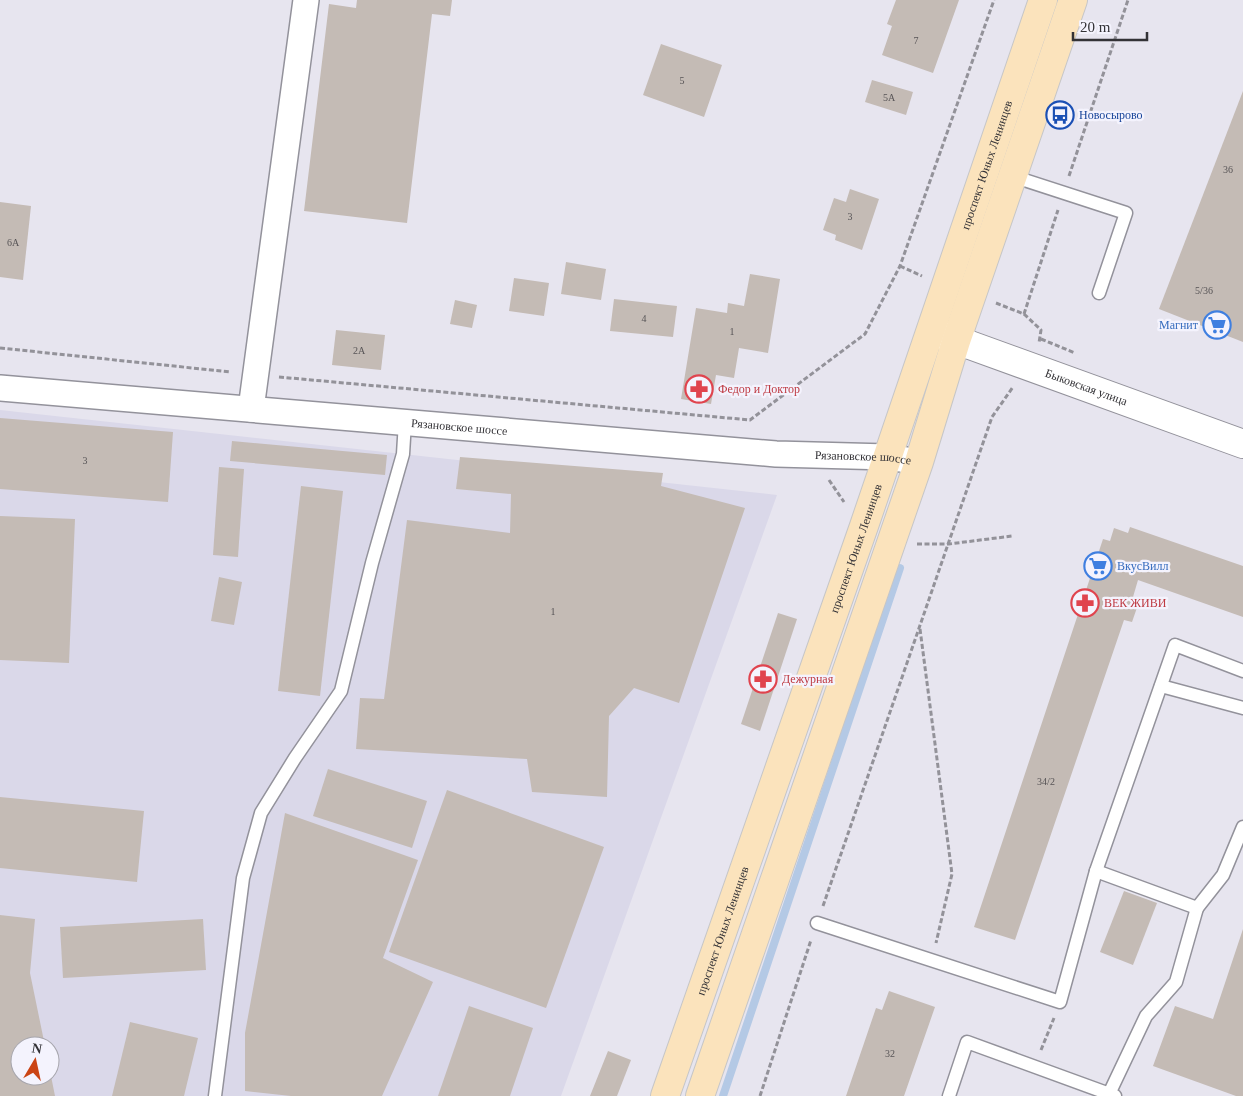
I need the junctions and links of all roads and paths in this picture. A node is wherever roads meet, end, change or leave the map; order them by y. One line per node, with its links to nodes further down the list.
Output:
1 (306, 0): 12 (street)
2 (994, 0): 12 (path)
3 (1043, 0): 8 (main road, проспект Юных Ленинцев)
4 (1073, 0): 5 (main road)
5 (1012, 176): 6 (lane); 9 (main road)
6 (1099, 293)
7 (1024, 314): 11 (path)
8 (930, 331): 9 (street, Быковская улица); 18 (main road, проспект Юных Ленинцев)
9 (956, 341): 11 (street, Быковская улица); 19 (main road)
10 (0, 348): 12 (path)
11 (1028, 366): 16 (street, Быковская улица); 23 (path)
12 (257, 375): 14 (street)
13 (0, 388): 14 (street, Рязановское шоссе)
14 (251, 409): 15 (street, Рязановское шоссе)
15 (405, 422): 17 (street, Рязановское шоссе); 36 (lane)
16 (1243, 444)
17 (794, 455): 18 (street, Рязановское шоссе); 20 (path)
18 (888, 457): 19 (street, Рязановское шоссе); 20 (main road, проспект Юных Ленинцев)
19 (918, 462): 21 (main road)
20 (864, 526): 37 (main road, проспект Юных Ленинцев)
21 (893, 536): 23 (path); 38 (main road)
22 (1012, 536): 23 (path)
23 (949, 544): 24 (path)
24 (920, 628): 31 (path); 32 (path)
25 (1243, 671): 26 (lane)
26 (1162, 686): 27 (lane); 29 (lane)
27 (1243, 708)
28 (1243, 827): 30 (lane)
29 (1096, 870): 30 (lane); 33 (lane)
30 (1197, 908): 35 (lane)
31 (817, 923): 33 (lane); 39 (path)
32 (936, 944)
33 (1060, 1002): 34 (path)
34 (1034, 1067): 35 (lane); 40 (lane)
35 (1112, 1095)
36 (215, 1096)
37 (665, 1096)
38 (700, 1096)
39 (760, 1096)
40 (949, 1096)

